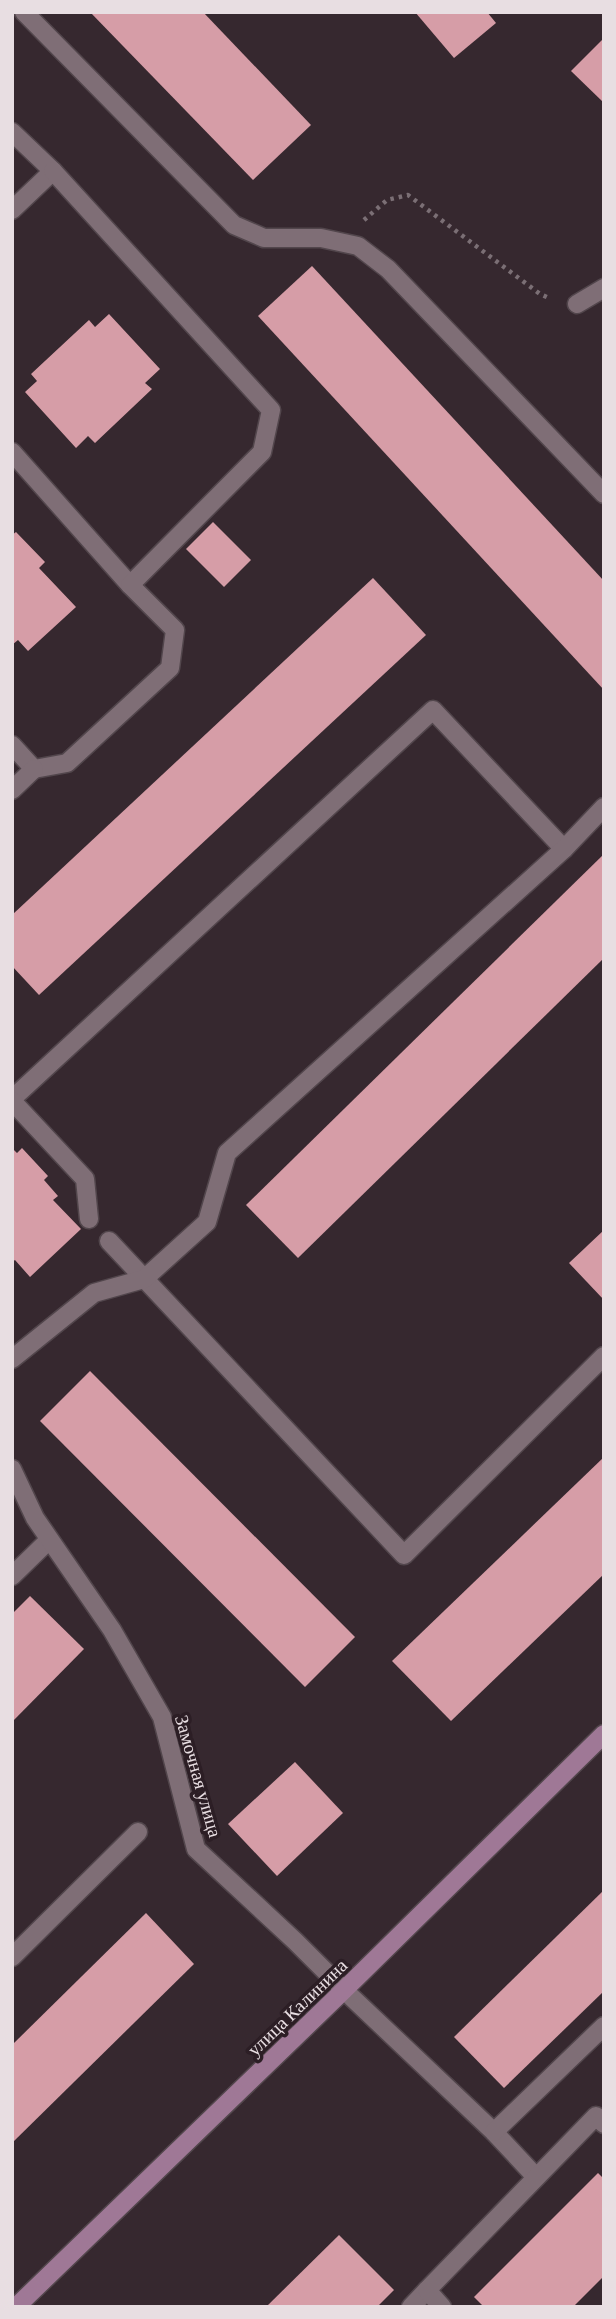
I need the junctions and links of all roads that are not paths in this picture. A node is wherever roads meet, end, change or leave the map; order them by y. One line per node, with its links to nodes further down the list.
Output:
1 (24, 12): 8 (street)
2 (12, 132): 3 (street)
3 (53, 171): 4 (street); 9 (street)
4 (12, 210)
5 (604, 288): 6 (street)
6 (577, 304)
7 (12, 452): 9 (street)
8 (604, 494)
9 (130, 586): 11 (street)
10 (12, 745): 11 (street)
11 (34, 768): 12 (street)
12 (12, 790)
13 (604, 807): 14 (street)
14 (564, 849): 15 (street); 18 (street)
15 (12, 1100): 16 (street)
16 (89, 1219)
17 (109, 1241): 18 (street)
18 (144, 1279): 19 (street); 20 (street)
19 (604, 1356)
20 (12, 1359)
21 (12, 1469): 22 (street, Замочная улица)
22 (49, 1540): 23 (street); 27 (street, Замочная улица)
23 (12, 1576)
24 (604, 1734): 27 (street, улица Калинина)
25 (138, 1832): 26 (street)
26 (12, 1957)
27 (344, 1990): 30 (street, Замочная улица); 33 (street, улица Калинина)
28 (604, 2026): 30 (street)
29 (604, 2124): 31 (street)
30 (494, 2132): 31 (street, Замочная улица)
31 (536, 2177): 32 (street)
32 (427, 2290): 34 (street); 35 (street)
33 (16, 2307)
34 (411, 2307)
35 (442, 2307)

